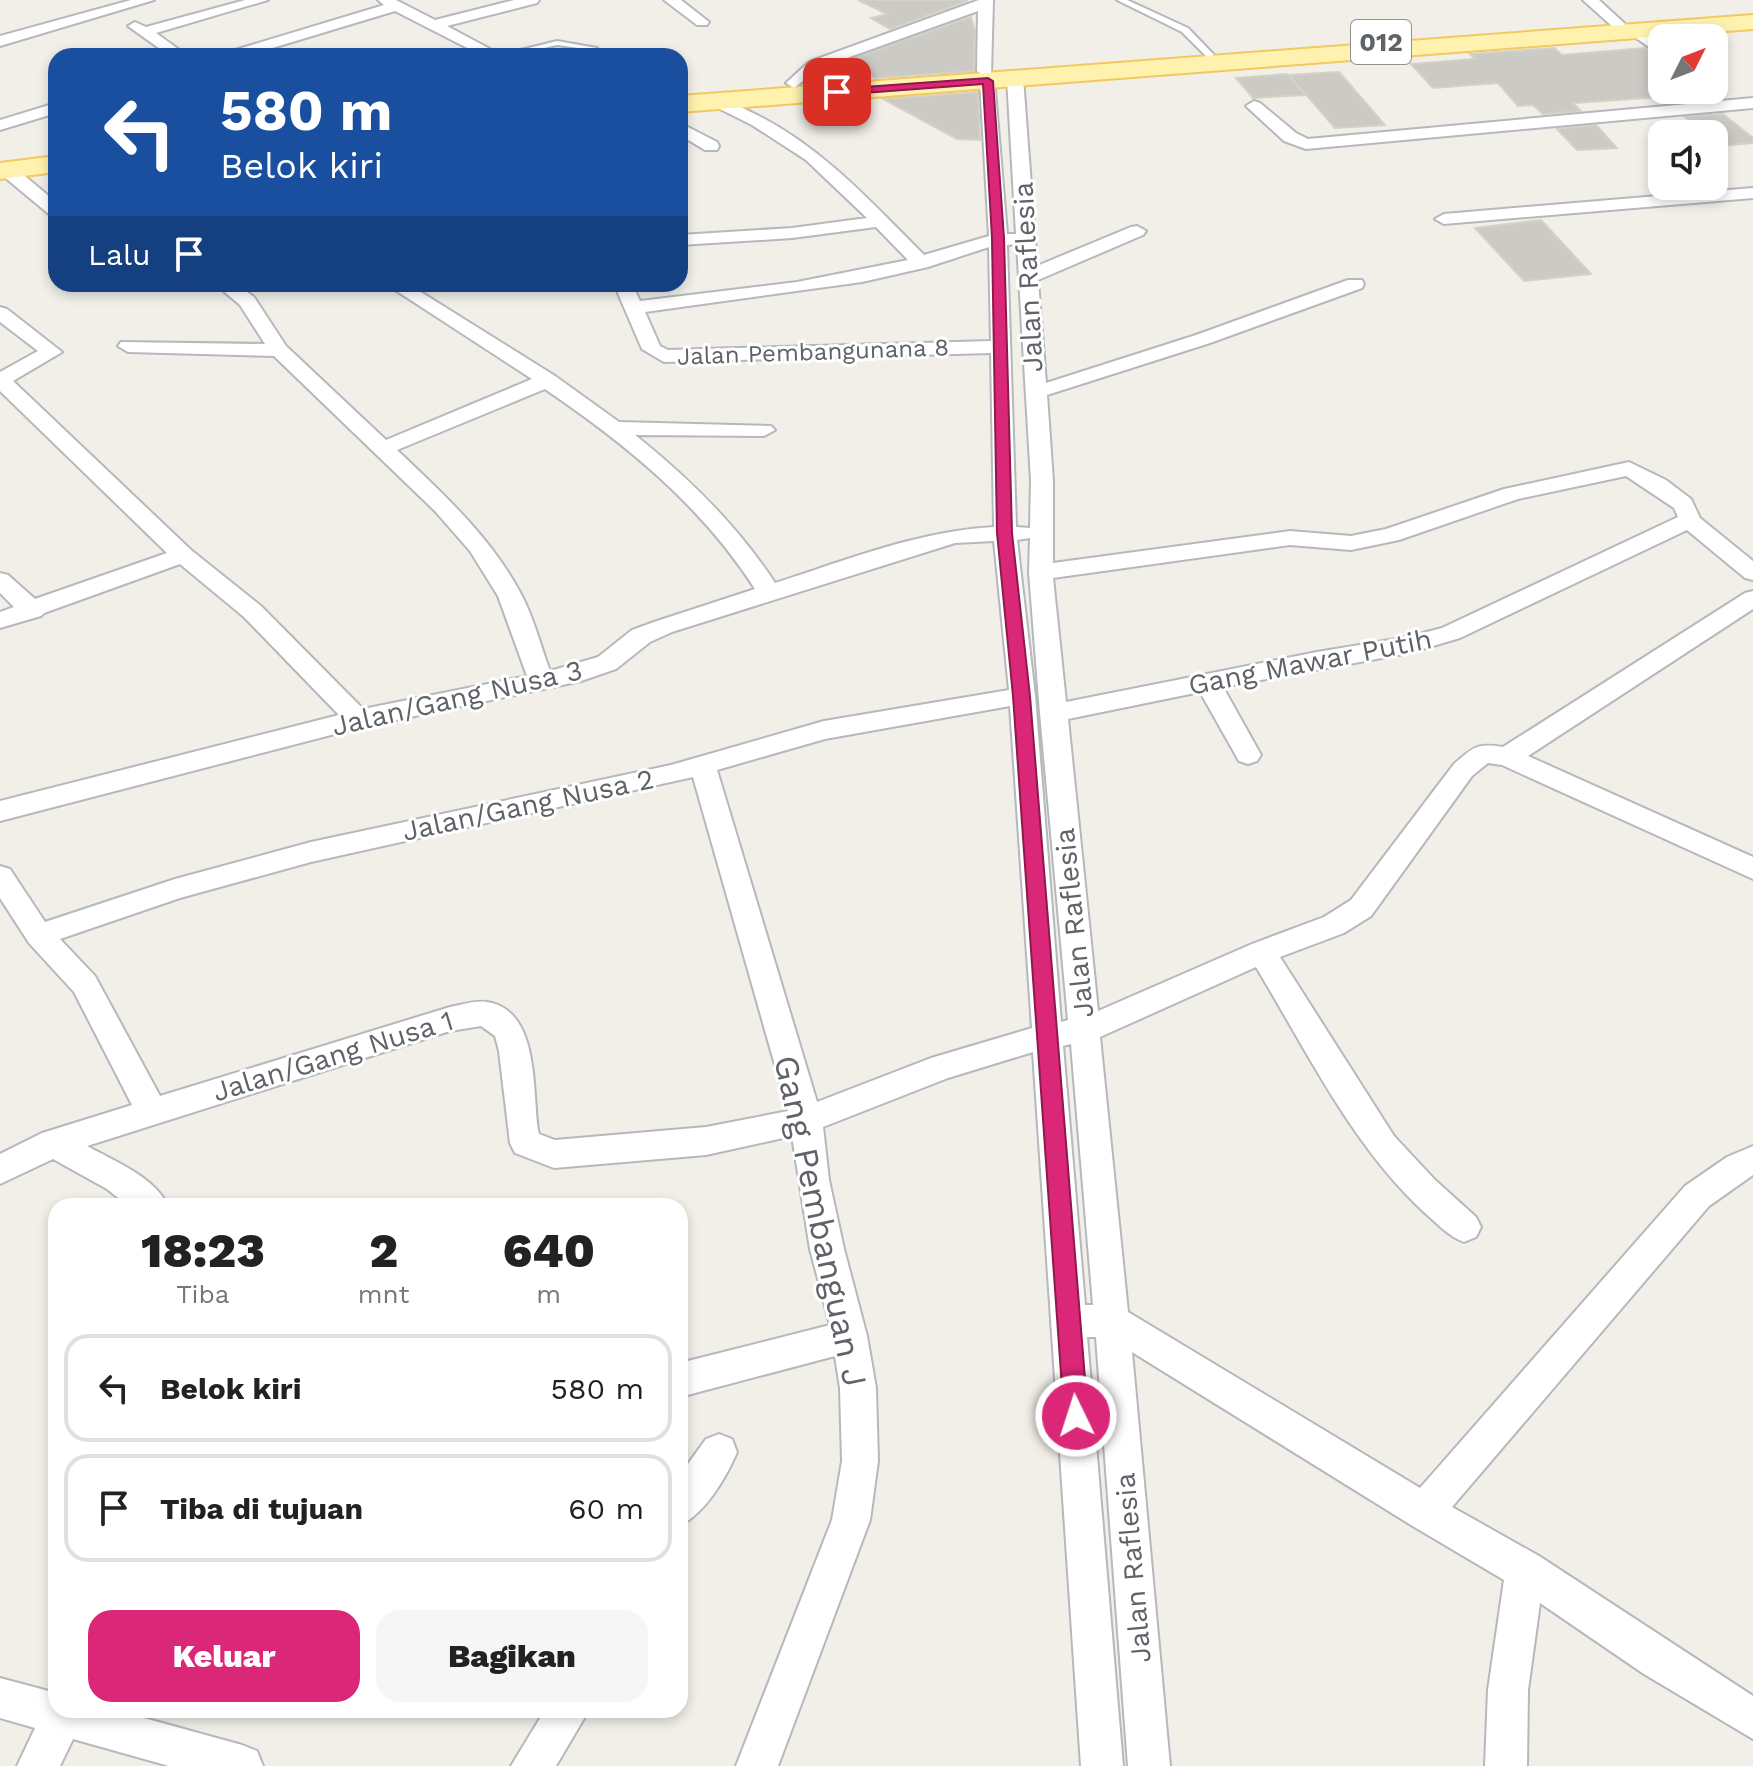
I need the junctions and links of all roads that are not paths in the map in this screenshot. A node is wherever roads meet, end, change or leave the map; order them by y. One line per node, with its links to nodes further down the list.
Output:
1 (147, 0): 11 (street)
2 (261, 0): 18 (street)
3 (532, 0): 16 (street)
4 (671, 0): 13 (street)
5 (946, 0): 10 (street)
6 (1121, 0): 26 (lane)
7 (1590, 0): 17 (street)
8 (390, 3): 16 (street); 22 (street)
9 (986, 3): 10 (street); 27 (street, Jalan Raflesia)
10 (967, 9): 28 (street)
11 (111, 10): 18 (street); 20 (street)
12 (1753, 14): 14 (main road, 012)
13 (702, 22)
14 (1701, 22): 15 (main road, 012); 17 (main road, 012)
15 (1753, 22)
16 (432, 25): 23 (street)
17 (1632, 26): 19 (street); 26 (main road, 012); 27 (main road)
18 (144, 32): 21 (street)
19 (1648, 39)
20 (0, 41)
21 (168, 48)
22 (254, 48)
23 (481, 48)
24 (534, 48): 25 (lane)
25 (593, 48)
26 (1210, 55): 27 (main road, 012)
27 (999, 76): 28 (main road); 30 (main road); 49 (street, Jalan Raflesia)
28 (794, 83): 29 (main road)
29 (688, 93)
30 (712, 102): 31 (main road); 47 (street)
31 (688, 103)
32 (1728, 103): 34 (street)
33 (1753, 103): 34 (street)
34 (1731, 105): 35 (street); 37 (street)
35 (1254, 106)
36 (48, 110): 38 (street)
37 (1753, 123)
38 (0, 125)
39 (688, 133): 40 (street)
40 (711, 146)
41 (48, 155): 42 (main road)
42 (2, 164): 43 (main road); 45 (street)
43 (48, 164)
44 (1753, 193): 46 (street)
45 (48, 204)
46 (1444, 219)
47 (877, 222): 50 (street); 51 (street)
48 (1137, 231): 52 (street)
49 (1012, 239): 51 (street); 52 (street, Jalan Raflesia); 60 (street, Jalan Raflesia)
50 (688, 240)
51 (921, 263): 57 (street)
52 (1028, 277): 64 (street, Jalan Raflesia)
53 (1355, 284): 64 (street)
54 (235, 292): 61 (street)
55 (408, 292): 63 (street)
56 (627, 292): 57 (street, Jalan Pembangunana 8)
57 (634, 308): 60 (street, Jalan Pembangunana 8)
58 (0, 313): 62 (street)
59 (128, 346): 61 (street)
60 (999, 347): 69 (street, Jalan Raflesia)
61 (279, 350): 67 (street)
62 (0, 380): 71 (street)
63 (548, 380): 65 (street); 67 (street)
64 (1035, 391): 70 (street, Jalan Raflesia)
65 (615, 428): 66 (street); 75 (street)
66 (764, 430)
67 (382, 449): 80 (street)
68 (1689, 520): 72 (street); 73 (street); 81 (street, Gang Mawar Putih)
69 (1008, 533): 70 (street, Jalan/Gang Nusa 3); 75 (street, Jalan/Gang Nusa 3); 79 (street, Jalan Raflesia)
70 (1041, 533): 72 (street, Jalan Raflesia)
71 (183, 555): 77 (street); 84 (street)
72 (1041, 572): 79 (street, Jalan Raflesia)
73 (1753, 573)
74 (0, 580): 77 (street)
75 (769, 592): 80 (street, Jalan/Gang Nusa 3)
76 (1753, 598): 86 (street)
77 (33, 611): 78 (street)
78 (0, 620)
79 (1033, 660): 82 (street, Jalan Raflesia); 83 (street, Jalan Raflesia)
80 (541, 680): 84 (street, Jalan/Gang Nusa 3)
81 (1208, 683): 83 (street, Gang Mawar Putih); 85 (street)
82 (1022, 696): 87 (street, Jalan/Gang Nusa 2); 93 (street, Jalan Raflesia)
83 (1053, 713): 93 (street, Jalan Raflesia)
84 (358, 719): 88 (street, Jalan/Gang Nusa 3)
85 (1248, 755)
86 (1507, 757): 89 (street); 92 (street, Jalan/Gang Nusa 1)
87 (703, 766): 91 (street, Jalan/Gang Nusa 2); 95 (street, Gang Pembanguan J)
88 (0, 811)
89 (1753, 869)
90 (0, 876): 91 (street)
91 (39, 935): 94 (street)
92 (1262, 952): 93 (street, Jalan/Gang Nusa 1); 100 (street)
93 (1066, 1033): 95 (street, Jalan/Gang Nusa 1); 101 (street, Jalan Raflesia); 101 (street, Jalan Raflesia)
94 (151, 1110): 95 (street, Jalan/Gang Nusa 1); 96 (street, Jalan/Gang Nusa 1)
95 (806, 1120): 102 (street, Gang Pembanguan J)
96 (53, 1143): 98 (street, Jalan/Gang Nusa 1); 99 (street)
97 (1748, 1168): 106 (street)
98 (0, 1170)
99 (142, 1198)
100 (1464, 1227)
101 (1090, 1321): 106 (street); 118 (street, Jalan Raflesia); 119 (street, Jalan Raflesia)
102 (850, 1336): 103 (street); 117 (street, Gang Pembanguan J)
103 (688, 1378)
104 (719, 1452): 105 (street)
105 (688, 1495)
106 (1424, 1512): 107 (street)
107 (1525, 1570): 113 (street); 120 (street)
108 (0, 1698): 109 (street)
109 (48, 1709)
110 (62, 1718): 114 (street)
111 (81, 1718): 115 (street)
112 (564, 1718): 116 (street)
113 (1753, 1719)
114 (38, 1766)
115 (242, 1766)
116 (532, 1766)
117 (757, 1766)
118 (1102, 1766)
119 (1149, 1766)
120 (1506, 1766)

